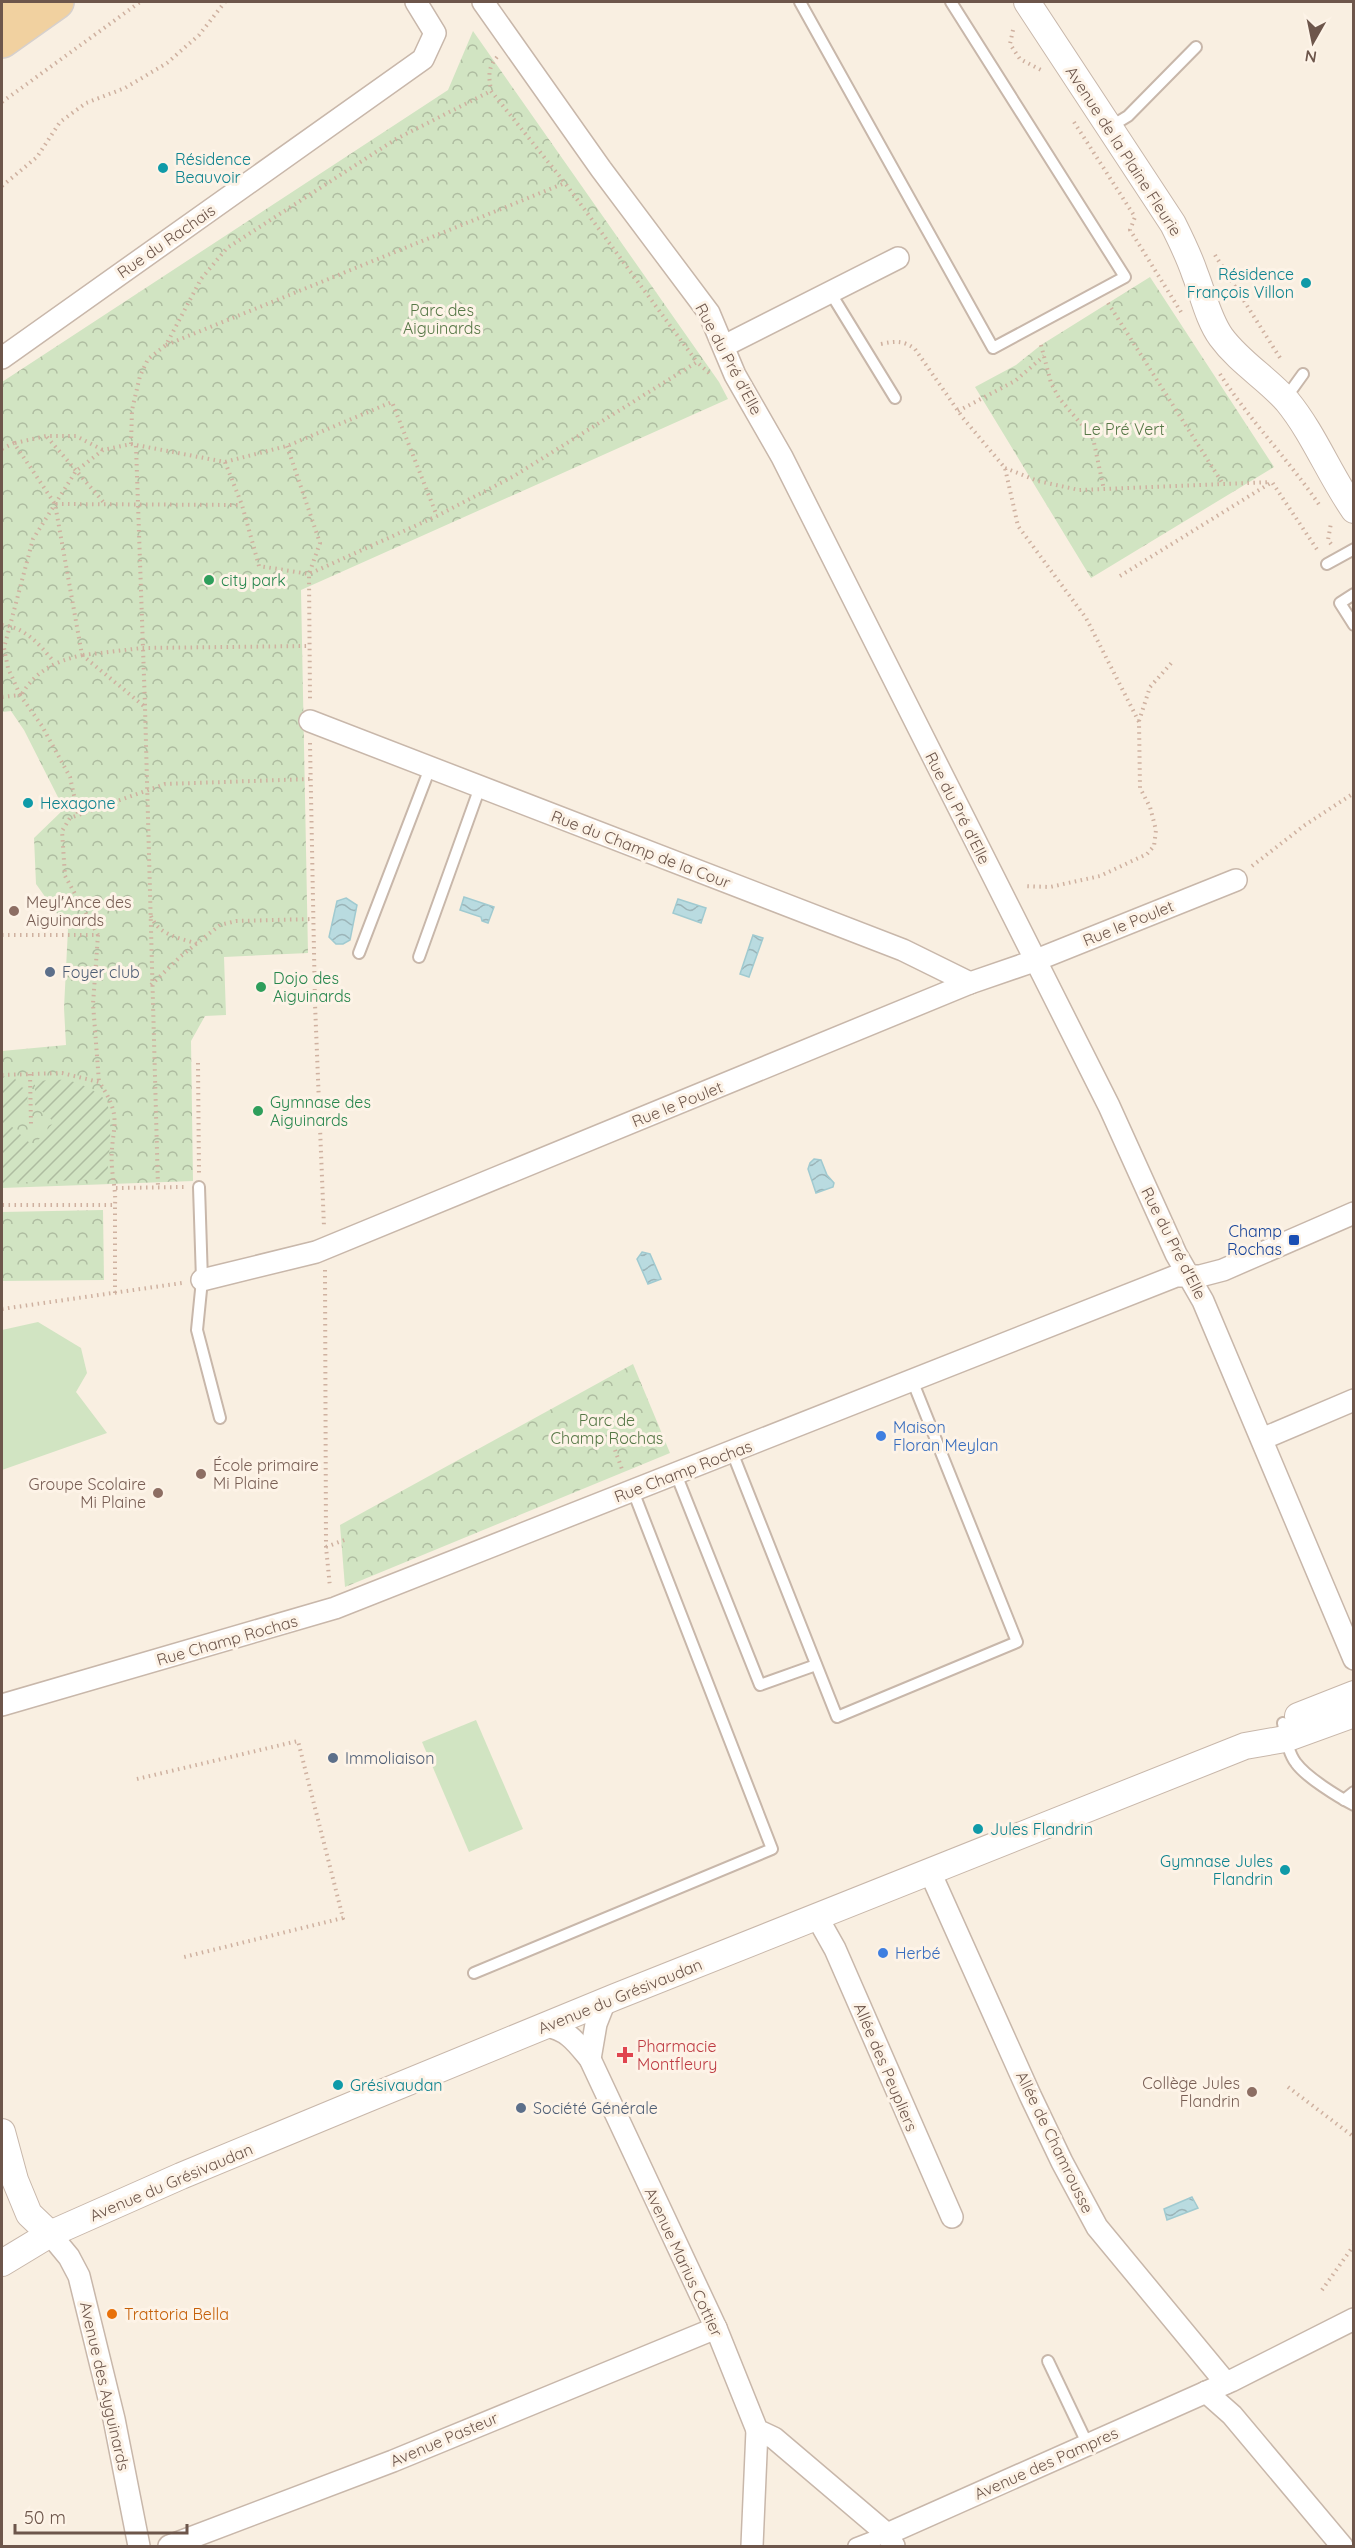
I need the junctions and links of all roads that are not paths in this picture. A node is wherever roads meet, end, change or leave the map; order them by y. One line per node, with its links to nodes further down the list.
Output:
1 (11, 2): 8 (main road)
2 (57, 2): 9 (main road)
3 (416, 2): 15 (street, Rue du Rachais)
4 (483, 2): 14 (street, Rue du Pré d'Elle)
5 (800, 2): 6 (lane)
6 (951, 2)
7 (1027, 2): 11 (street, Avenue de la Plaine Fleurie)
8 (2, 7)
9 (2, 41)
10 (1196, 48): 11 (lane)
11 (1110, 127): 17 (street, Avenue de la Plaine Fleurie)
12 (898, 258): 13 (street)
13 (830, 292): 14 (street); 18 (lane)
14 (724, 346): 30 (street, Rue du Pré d'Elle)
15 (2, 358)
16 (1304, 374): 17 (lane)
17 (1290, 391): 19 (street, Avenue de la Plaine Fleurie)
18 (895, 398)
19 (1350, 497)
20 (1353, 549): 21 (lane)
21 (1327, 564)
22 (1353, 594): 23 (lane)
23 (1353, 625)
24 (310, 721): 25 (street, Rue du Champ de la Cour)
25 (430, 768): 26 (street, Rue du Champ de la Cour); 28 (lane)
26 (480, 787): 29 (lane); 31 (street, Rue du Champ de la Cour)
27 (1236, 880): 30 (street, Rue le Poulet)
28 (359, 953)
29 (419, 957)
30 (1034, 961): 31 (street, Rue le Poulet); 34 (street, Rue du Pré d'Elle)
31 (970, 983): 35 (street, Rue le Poulet)
32 (199, 1187): 35 (lane)
33 (1353, 1213): 34 (street, Rue Champ Rochas)
34 (1188, 1277): 36 (street, Rue Champ Rochas); 39 (street, Rue du Pré d'Elle)
35 (202, 1280): 38 (lane)
36 (912, 1380): 40 (street, Rue Champ Rochas); 44 (lane)
37 (1353, 1400): 39 (street)
38 (220, 1418)
39 (1262, 1439): 43 (street, Rue du Pré d'Elle)
40 (732, 1452): 41 (street, Rue Champ Rochas); 44 (lane)
41 (676, 1474): 42 (street, Rue Champ Rochas); 44 (lane)
42 (633, 1491): 46 (street, Rue Champ Rochas); 53 (lane)
43 (1353, 1659)
44 (816, 1665)
45 (1353, 1694): 48 (street, Avenue du Grésivaudan)
46 (2, 1704)
47 (1353, 1714): 48 (street, Avenue du Grésivaudan)
48 (1284, 1731): 50 (lane); 51 (street, Avenue du Grésivaudan)
49 (1353, 1792): 50 (lane)
50 (1349, 1803)
51 (930, 1872): 52 (street, Avenue du Grésivaudan); 64 (street, Allée de Chamrousse)
52 (818, 1917): 54 (street, Avenue du Grésivaudan); 58 (street, Allée des Peupliers)
53 (474, 1972)
54 (604, 2001): 55 (street, Avenue du Grésivaudan); 56 (street)
55 (546, 2026): 56 (street, Avenue Marius Cottier); 59 (street, Avenue du Grésivaudan)
56 (590, 2059): 62 (street, Avenue Marius Cottier)
57 (2, 2132): 59 (street)
58 (952, 2217)
59 (51, 2234): 60 (street, Avenue du Grésivaudan); 71 (street, Avenue des Ayguinards)
60 (2, 2263)
61 (1353, 2319): 64 (street, Avenue des Pampres)
62 (716, 2328): 66 (street, Avenue Marius Cottier); 72 (street, Avenue Pasteur)
63 (1048, 2361): 67 (lane)
64 (1226, 2383): 65 (street, Avenue des Pampres)
65 (1206, 2391): 67 (street, Avenue des Pampres); 75 (street)
66 (758, 2430): 68 (street); 69 (street)
67 (1087, 2444): 70 (street, Avenue des Pampres)
68 (791, 2452): 69 (street); 70 (street)
69 (754, 2467): 73 (street)
70 (890, 2540): 74 (street)
71 (139, 2547)
72 (169, 2547)
73 (752, 2547)
74 (856, 2547)
75 (1342, 2547)

